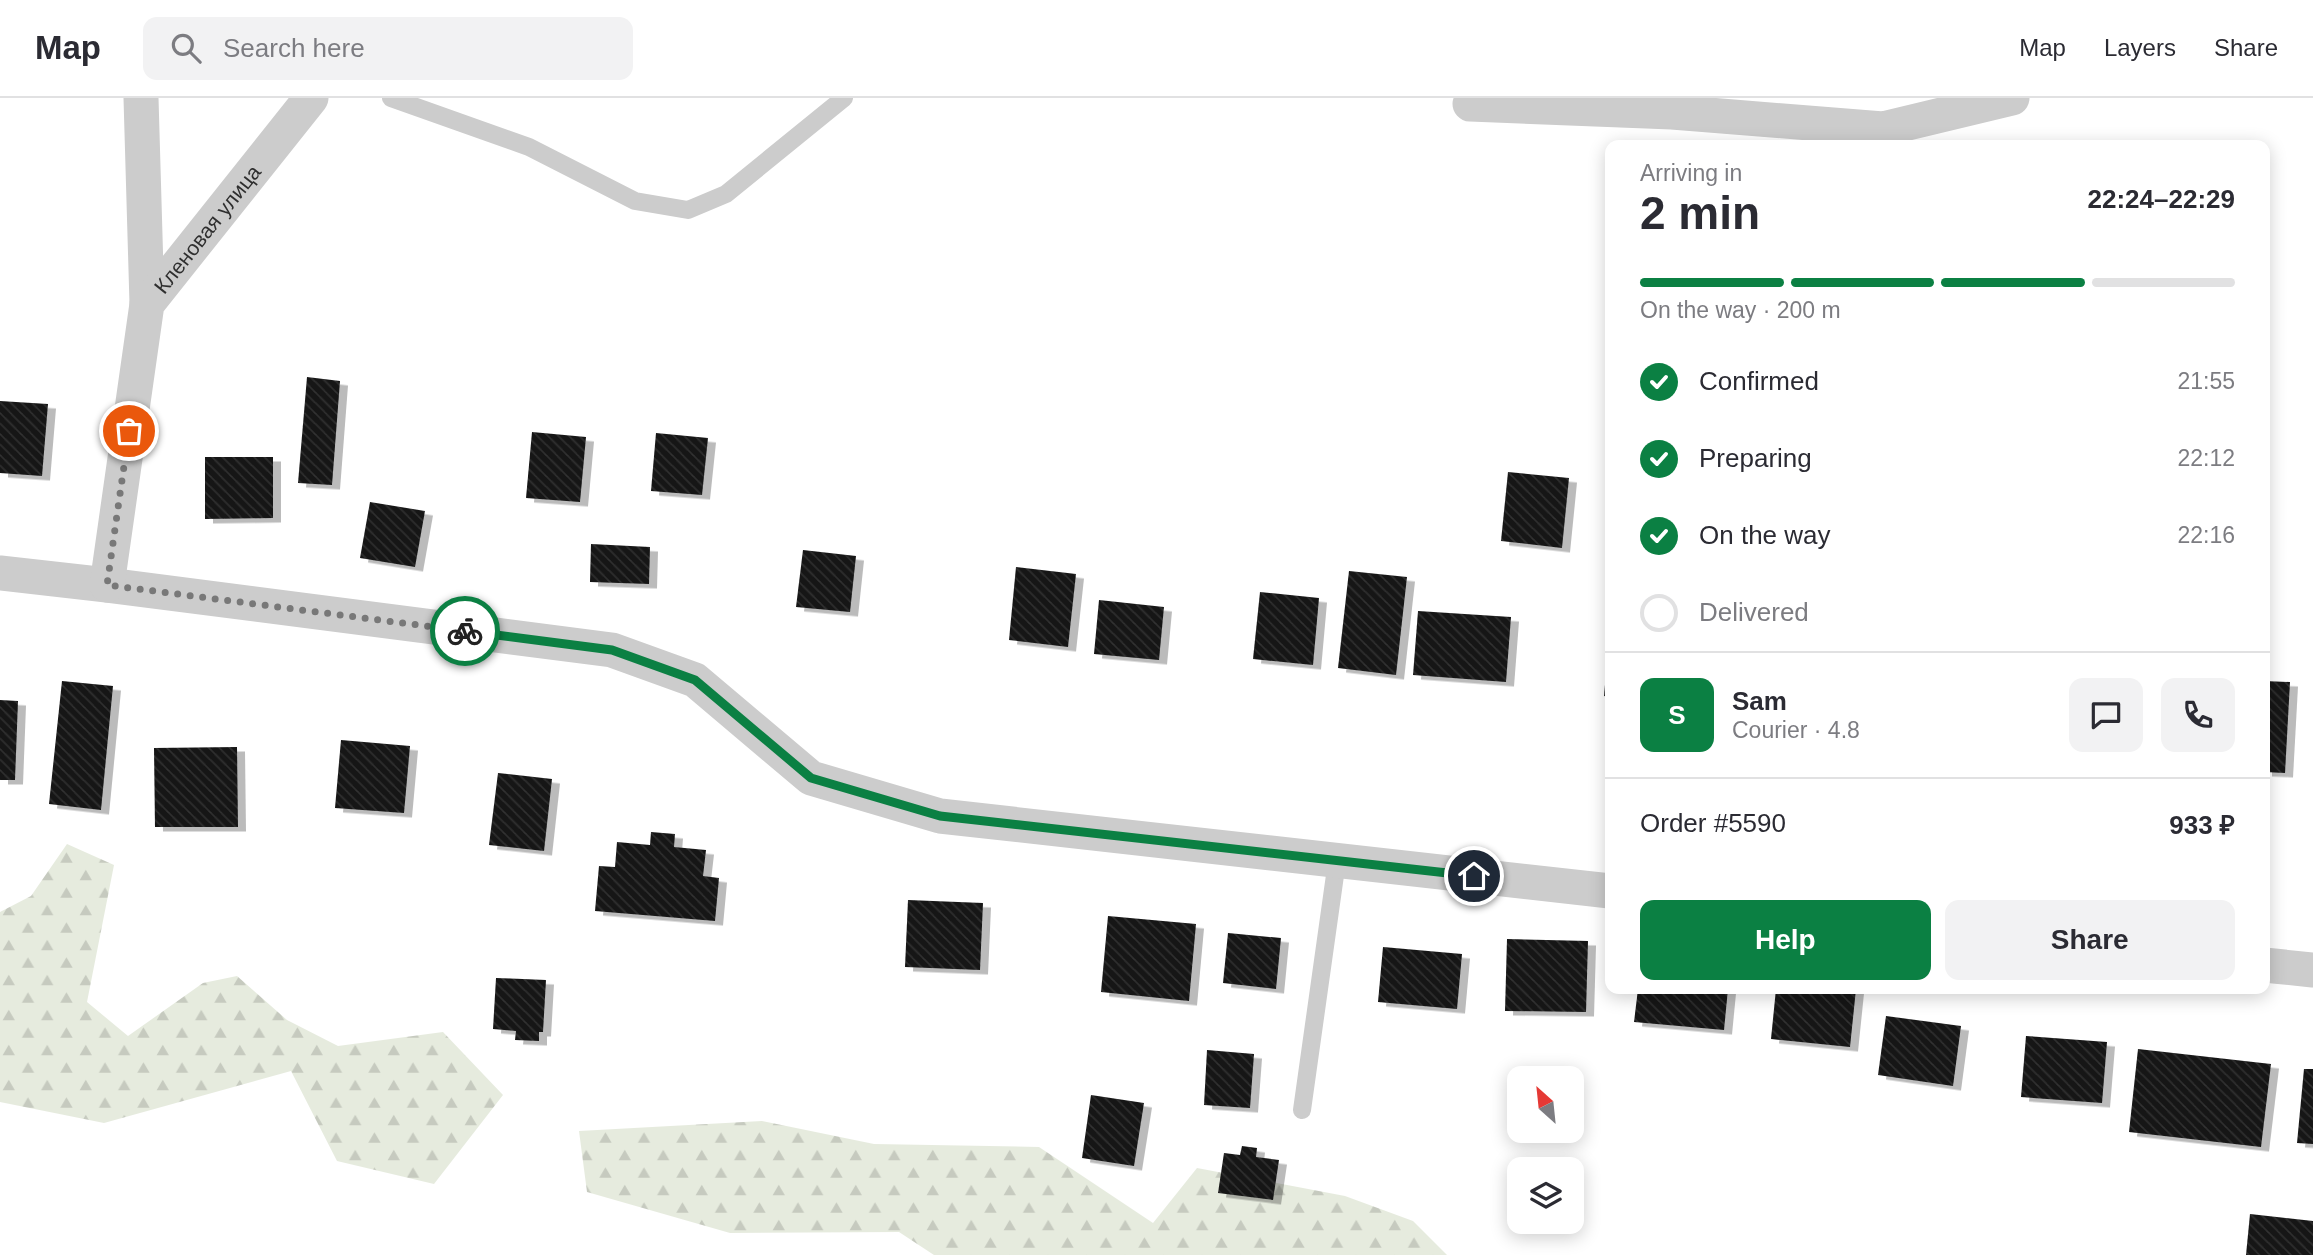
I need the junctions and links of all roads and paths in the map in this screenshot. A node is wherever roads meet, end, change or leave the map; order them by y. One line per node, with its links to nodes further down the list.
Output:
1 (141, 98): 7 (street)
2 (311, 98): 7 (street, Кленовая улица)
3 (391, 98): 4 (lane)
4 (844, 98)
5 (2012, 98): 6 (street)
6 (1464, 100)
7 (148, 304): 9 (street, Кленовая улица)
8 (0, 573): 9 (street)
9 (107, 585): 10 (street)
10 (1337, 861): 11 (street); 14 (lane)
11 (1605, 890)
12 (2270, 966): 13 (street)
13 (2313, 970)
14 (1302, 1110)

